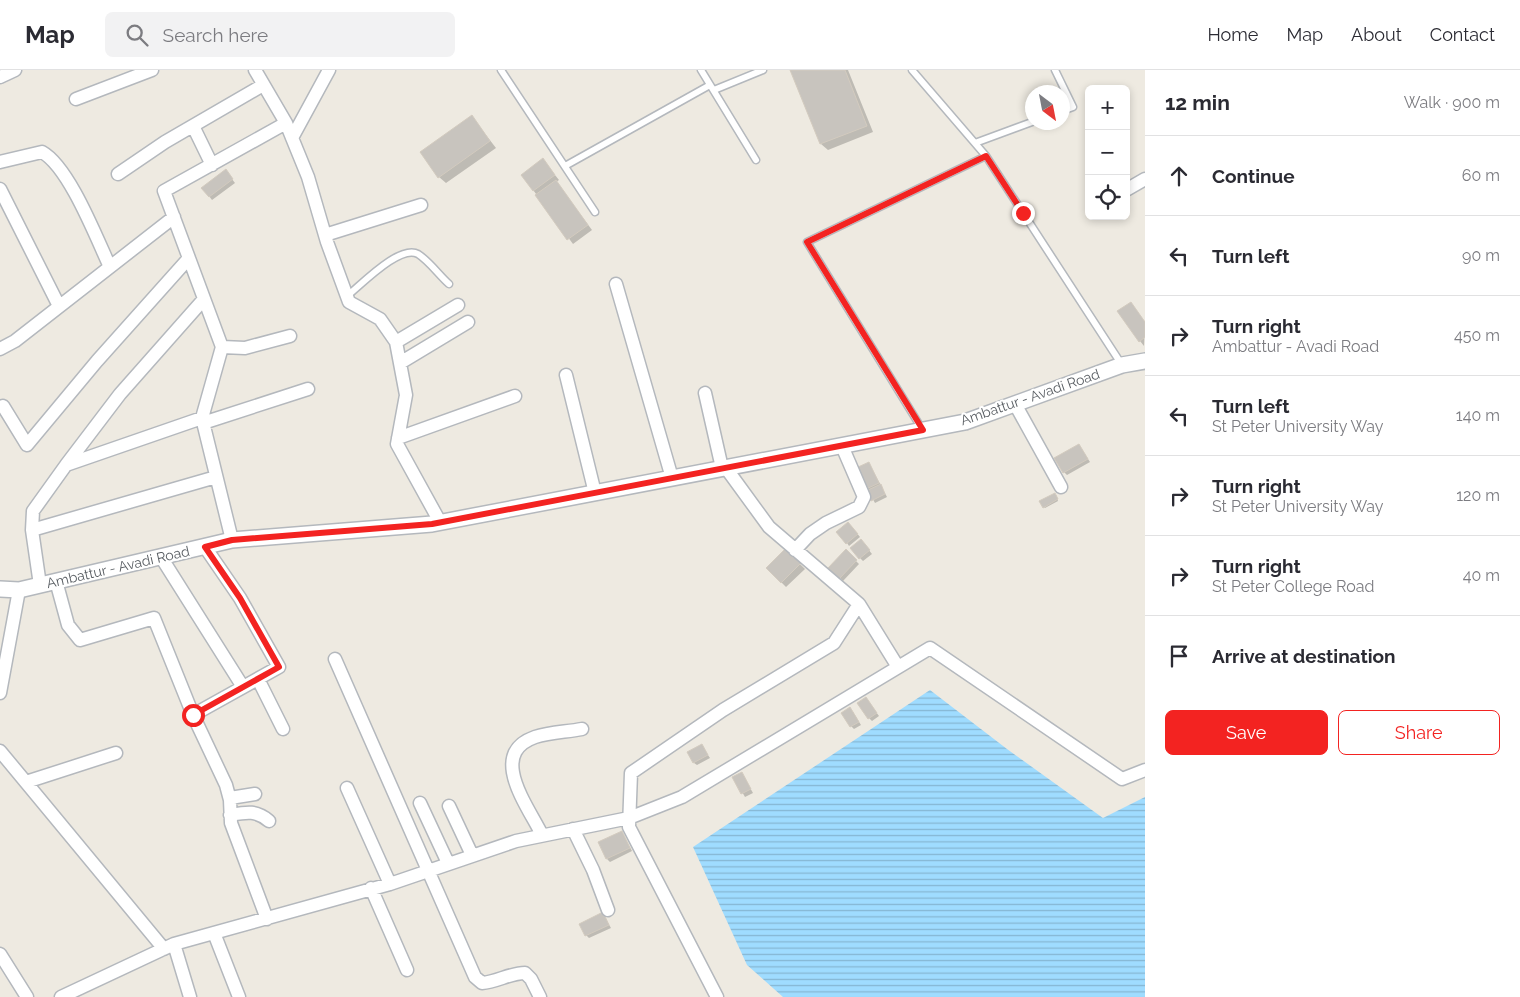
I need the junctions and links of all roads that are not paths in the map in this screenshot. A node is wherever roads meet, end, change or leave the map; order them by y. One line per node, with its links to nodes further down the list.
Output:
1 (16, 70): 10 (street)
2 (152, 70): 14 (street)
3 (255, 70): 11 (street)
4 (329, 70): 18 (street)
5 (501, 70): 24 (lane)
6 (701, 70): 13 (lane)
7 (763, 70): 13 (lane)
8 (912, 70): 19 (lane)
9 (1055, 70): 12 (lane)
10 (0, 77)
11 (263, 85): 15 (street); 17 (street)
12 (1062, 85)
13 (712, 87): 21 (lane); 24 (lane)
14 (76, 99)
15 (286, 123): 18 (street); 23 (street)
16 (1025, 125): 19 (lane)
17 (193, 126): 23 (street); 25 (street)
18 (292, 138): 32 (street)
19 (976, 144): 20 (lane)
20 (986, 156): 48 (lane); 56 (lane)
21 (756, 160)
22 (0, 162): 34 (street)
23 (212, 165): 31 (street)
24 (565, 166): 30 (lane)
25 (118, 174)
26 (1145, 179): 27 (street)
27 (1130, 188)
28 (0, 189): 40 (street)
29 (421, 205): 32 (street)
30 (595, 212)
31 (174, 217): 33 (street); 34 (street)
32 (325, 235): 37 (street)
33 (189, 258): 38 (street); 54 (street)
34 (110, 267): 40 (street)
35 (448, 284): 37 (lane)
36 (616, 284): 62 (street)
37 (347, 296): 43 (street)
38 (204, 299): 45 (street); 59 (street)
39 (458, 305): 43 (street)
40 (60, 306): 44 (street)
41 (468, 322): 47 (street)
42 (290, 336): 45 (street)
43 (396, 342): 47 (street)
44 (1, 347)
45 (222, 347): 55 (street)
46 (1145, 361): 48 (street, Ambattur - Avadi Road)
47 (400, 364): 57 (street)
48 (1122, 365): 53 (street, Ambattur - Avadi Road)
49 (566, 376): 64 (street)
50 (308, 389): 55 (street)
51 (705, 393): 60 (street)
52 (515, 396): 57 (street)
53 (1015, 404): 56 (street, Ambattur - Avadi Road); 63 (street)
54 (4, 406)
55 (203, 421): 59 (street); 61 (street)
56 (923, 430): 58 (street, Ambattur - Avadi Road)
57 (398, 438): 65 (street)
58 (842, 446): 60 (street, Ambattur - Avadi Road); 69 (street)
59 (66, 465): 66 (street)
60 (724, 468): 62 (street, Ambattur - Avadi Road); 69 (street)
61 (216, 477): 66 (street); 67 (street)
62 (672, 478): 64 (street, Ambattur - Avadi Road)
63 (1061, 487)
64 (595, 492): 65 (street, Ambattur - Avadi Road)
65 (440, 522): 67 (street, Ambattur - Avadi Road)
66 (32, 530): 72 (street)
67 (232, 540): 68 (street, Ambattur - Avadi Road)
68 (205, 547): 70 (street, Ambattur - Avadi Road); 79 (street)
69 (795, 550): 75 (street)
70 (161, 557): 71 (street, Ambattur - Avadi Road); 80 (street)
71 (56, 582): 72 (street, Ambattur - Avadi Road); 82 (street)
72 (40, 585): 74 (street, Ambattur - Avadi Road)
73 (0, 589): 74 (street, Ambattur - Avadi Road)
74 (19, 590): 78 (street)
75 (859, 604): 77 (street); 95 (street)
76 (335, 659): 101 (street)
77 (898, 667): 87 (street); 95 (street)
78 (1, 679): 81 (street)
79 (258, 679): 80 (street); 84 (street)
80 (243, 687): 82 (street)
81 (0, 693)
82 (193, 715): 91 (street)
83 (582, 729): 98 (street)
84 (283, 730)
85 (0, 751): 88 (street)
86 (116, 753): 88 (street)
87 (1145, 770)
88 (26, 782): 107 (street)
89 (347, 788): 102 (street)
90 (255, 794): 91 (street)
91 (230, 798): 94 (street)
92 (420, 804): 100 (street)
93 (449, 806): 99 (street)
94 (230, 815): 96 (street); 105 (street)
95 (629, 818): 97 (street); 115 (street)
96 (269, 821)
97 (573, 829): 98 (street); 104 (street)
98 (542, 835): 99 (street)
99 (472, 855): 100 (street)
100 (448, 863): 101 (street)
101 (429, 869): 102 (street); 114 (street)
102 (390, 884): 103 (street)
103 (371, 888): 105 (street); 109 (street)
104 (608, 910)
105 (266, 920): 106 (street)
106 (214, 933): 107 (street); 113 (street)
107 (169, 947): 111 (street); 112 (street)
108 (0, 954): 110 (street)
109 (407, 970)
110 (27, 997)
111 (61, 997)
112 (190, 997)
113 (239, 997)
114 (540, 997)
115 (717, 997)

